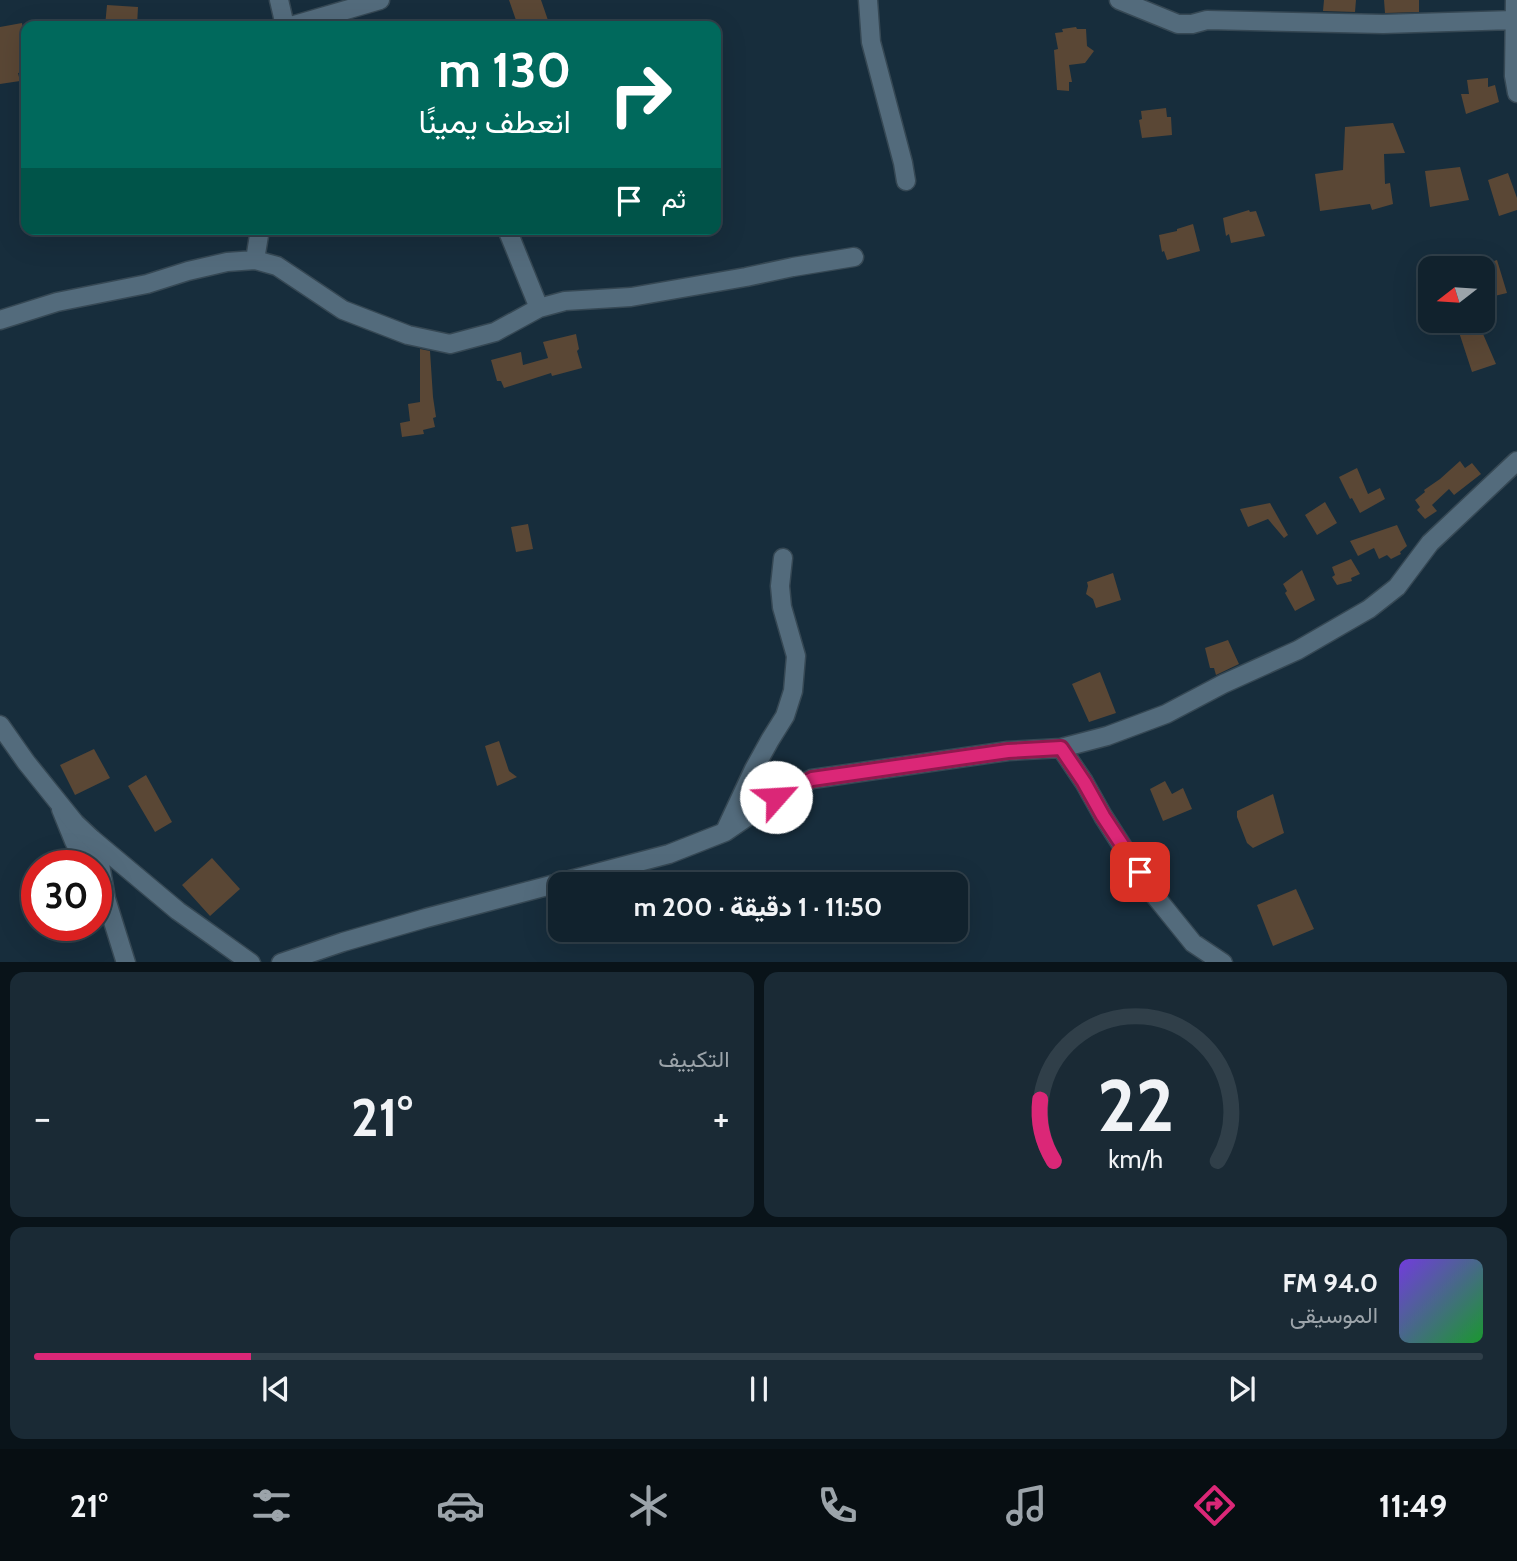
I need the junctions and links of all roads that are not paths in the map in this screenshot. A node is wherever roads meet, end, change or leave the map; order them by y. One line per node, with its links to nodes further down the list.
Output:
1 (279, 0): 7 (street)
2 (380, 0): 8 (street)
3 (868, 0): 10 (street)
4 (1119, 0): 6 (street)
5 (1515, 0): 6 (street)
6 (1514, 20): 9 (street)
7 (286, 21)
8 (306, 21)
9 (1517, 93)
10 (906, 181)
11 (259, 235): 14 (street)
12 (509, 235): 15 (street)
13 (854, 257): 15 (street)
14 (255, 260): 15 (street); 16 (street)
15 (539, 308)
16 (0, 320)
17 (1517, 461): 20 (street)
18 (783, 558): 22 (street)
19 (0, 724): 21 (street)
20 (1061, 748): 22 (street); 30 (street)
21 (57, 799): 23 (street); 24 (street)
22 (725, 832): 29 (street)
23 (92, 839): 25 (street); 28 (street)
24 (79, 850)
25 (96, 850)
26 (112, 922): 27 (street)
27 (126, 962)
28 (251, 962)
29 (281, 962)
30 (1223, 962)

